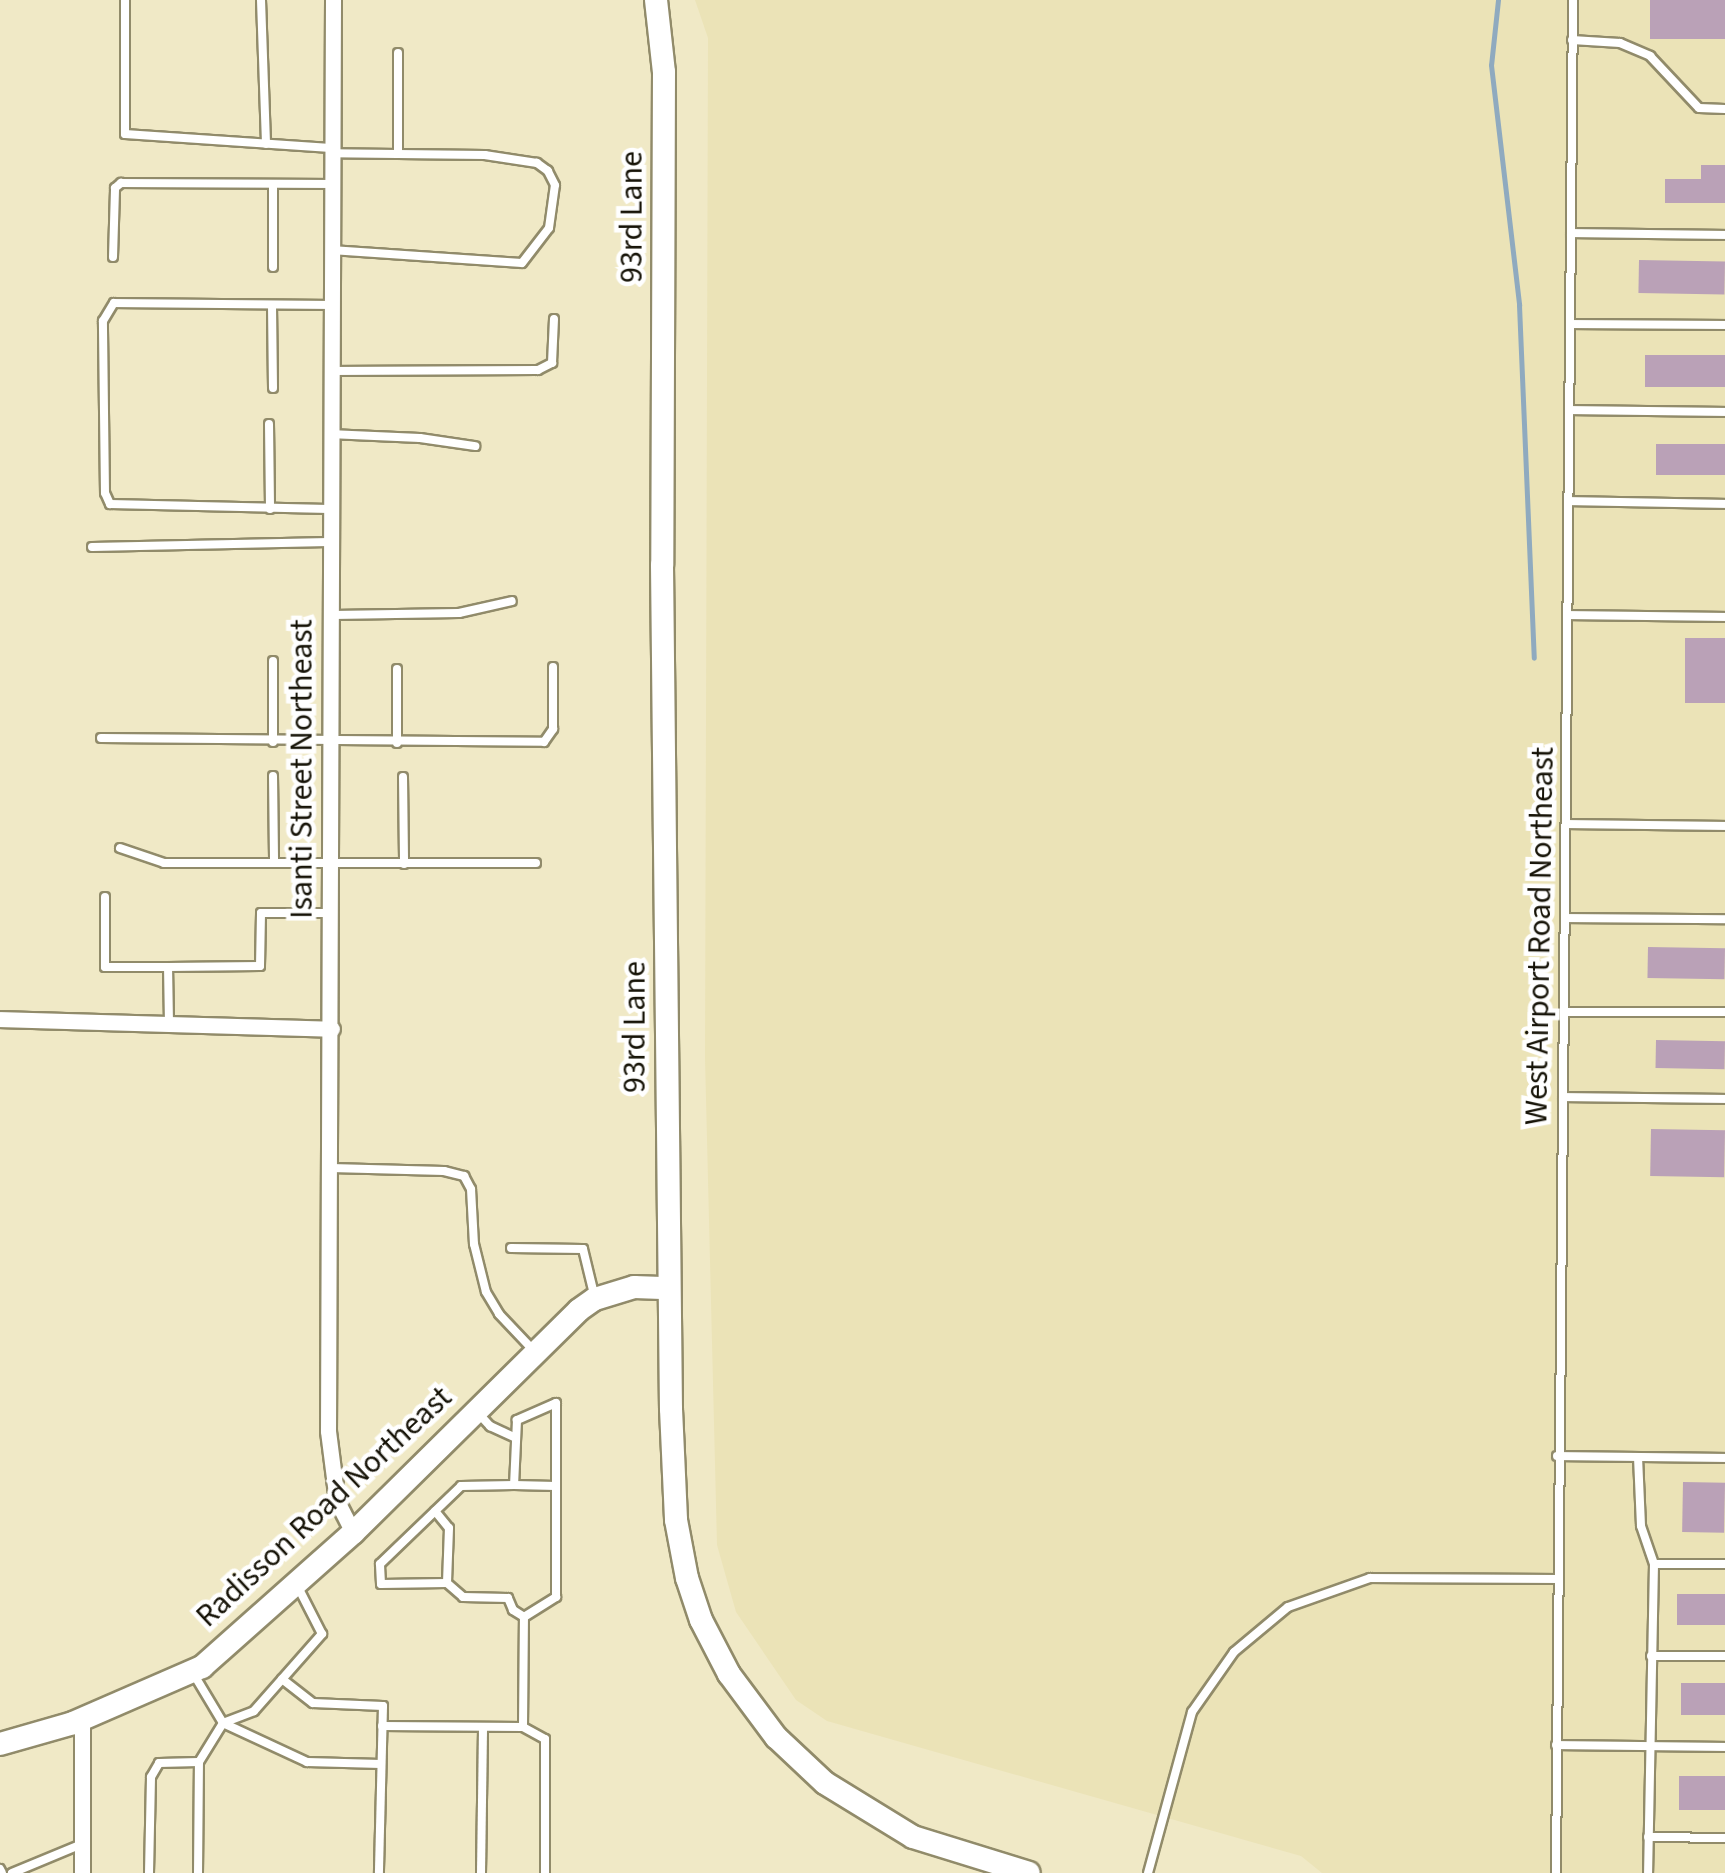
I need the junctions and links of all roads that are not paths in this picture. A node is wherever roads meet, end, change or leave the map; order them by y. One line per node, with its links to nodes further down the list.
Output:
1 (125, 0): 9 (lane)
2 (261, 0): 9 (lane)
3 (333, 0): 10 (street, Isanti Street Northeast)
4 (656, 0): 71 (street, 93rd Lane)
5 (1573, 0): 6 (lane, West Airport Road Northeast)
6 (1572, 40): 8 (lane); 14 (lane, West Airport Road Northeast)
7 (398, 52): 11 (lane)
8 (1725, 108)
9 (266, 144): 10 (lane)
10 (332, 151): 11 (lane); 12 (street, Isanti Street Northeast)
11 (398, 154): 16 (lane)
12 (331, 184): 13 (lane); 16 (street, Isanti Street Northeast)
13 (272, 185): 17 (lane); 18 (lane)
14 (1571, 233): 15 (lane); 22 (lane, West Airport Road Northeast)
15 (1725, 235)
16 (330, 250): 19 (street, Isanti Street Northeast)
17 (112, 257)
18 (272, 267)
19 (330, 305): 20 (lane); 24 (street, Isanti Street Northeast)
20 (272, 306): 25 (lane); 33 (lane)
21 (554, 320): 24 (lane)
22 (1570, 324): 23 (lane); 26 (lane, West Airport Road Northeast)
23 (1725, 326)
24 (330, 372): 29 (street, Isanti Street Northeast)
25 (272, 388)
26 (1570, 410): 27 (lane); 31 (lane, West Airport Road Northeast)
27 (1725, 412)
28 (269, 424): 33 (lane)
29 (329, 434): 30 (lane); 34 (street, Isanti Street Northeast)
30 (475, 446)
31 (1569, 501): 32 (lane); 38 (lane, West Airport Road Northeast)
32 (1725, 504)
33 (270, 508): 34 (lane)
34 (329, 509): 35 (street, Isanti Street Northeast)
35 (329, 542): 36 (lane); 39 (street, Isanti Street Northeast)
36 (92, 547)
37 (512, 601): 39 (lane)
38 (1568, 615): 40 (lane); 50 (lane, West Airport Road Northeast)
39 (328, 616): 46 (street, Isanti Street Northeast)
40 (1725, 616)
41 (273, 661): 45 (lane)
42 (553, 667): 47 (lane)
43 (397, 668): 47 (lane)
44 (101, 738): 45 (lane)
45 (273, 742): 46 (lane)
46 (329, 743): 47 (lane); 54 (street, Isanti Street Northeast)
47 (397, 743)
48 (273, 776): 53 (lane)
49 (403, 778): 56 (lane)
50 (1568, 824): 51 (lane); 59 (lane, West Airport Road Northeast)
51 (1725, 826)
52 (120, 848): 53 (lane)
53 (274, 862): 54 (lane)
54 (330, 862): 56 (lane); 58 (street, Isanti Street Northeast)
55 (536, 862): 56 (lane)
56 (404, 864)
57 (105, 897): 61 (lane)
58 (330, 914): 61 (lane); 66 (street, Isanti Street Northeast)
59 (1565, 918): 60 (lane); 62 (lane, West Airport Road Northeast)
60 (1725, 919)
61 (168, 967): 65 (lane)
62 (1564, 1012): 63 (lane); 67 (lane, West Airport Road Northeast)
63 (1725, 1012)
64 (0, 1018): 65 (street)
65 (169, 1024): 66 (street)
66 (332, 1028): 69 (street, Isanti Street Northeast)
67 (1562, 1097): 68 (lane); 76 (lane, West Airport Road Northeast)
68 (1725, 1099)
69 (331, 1168): 73 (lane); 82 (street, Isanti Street Northeast)
70 (511, 1248): 72 (lane)
71 (669, 1288): 72 (street, Radisson Road Northeast); 114 (street, 93rd Lane)
72 (596, 1298): 73 (street, Radisson Road Northeast)
73 (533, 1350): 74 (street, Radisson Road Northeast)
74 (475, 1410): 75 (lane); 82 (street, Radisson Road Northeast)
75 (514, 1438): 79 (lane); 80 (lane)
76 (1558, 1456): 77 (lane); 85 (lane, West Airport Road Northeast)
77 (1638, 1457): 78 (lane); 83 (lane)
78 (1725, 1458)
79 (514, 1486): 80 (lane); 81 (lane)
80 (556, 1486): 88 (lane)
81 (435, 1511): 86 (lane); 86 (lane)
82 (354, 1533): 87 (street, Radisson Road Northeast)
83 (1654, 1564): 84 (lane); 89 (lane)
84 (1725, 1564)
85 (1556, 1579): 99 (lane, West Airport Road Northeast); 115 (lane)
86 (447, 1583): 88 (lane)
87 (297, 1585): 91 (street, Radisson Road Northeast); 92 (lane)
88 (524, 1618): 97 (lane)
89 (1651, 1656): 90 (lane); 100 (lane)
90 (1725, 1656)
91 (192, 1671): 93 (street, Radisson Road Northeast); 94 (lane)
92 (282, 1678): 94 (lane); 95 (lane)
93 (82, 1719): 98 (street, Radisson Road Northeast); 106 (street)
94 (223, 1723): 102 (lane); 103 (lane)
95 (382, 1726): 96 (lane); 103 (lane)
96 (484, 1728): 97 (lane); 112 (lane)
97 (523, 1728): 113 (lane)
98 (0, 1744)
99 (1556, 1745): 100 (lane); 116 (lane, West Airport Road Northeast)
100 (1649, 1746): 101 (lane); 104 (lane)
101 (1725, 1747)
102 (199, 1762): 109 (lane); 110 (lane)
103 (381, 1764): 111 (lane)
104 (1648, 1836): 105 (lane); 117 (lane)
105 (1725, 1838)
106 (82, 1844): 107 (lane); 108 (street)
107 (12, 1873)
108 (82, 1873)
109 (149, 1873)
110 (198, 1873)
111 (379, 1873)
112 (481, 1873)
113 (545, 1873)
114 (1029, 1873)
115 (1148, 1873)
116 (1556, 1873)
117 (1648, 1873)

